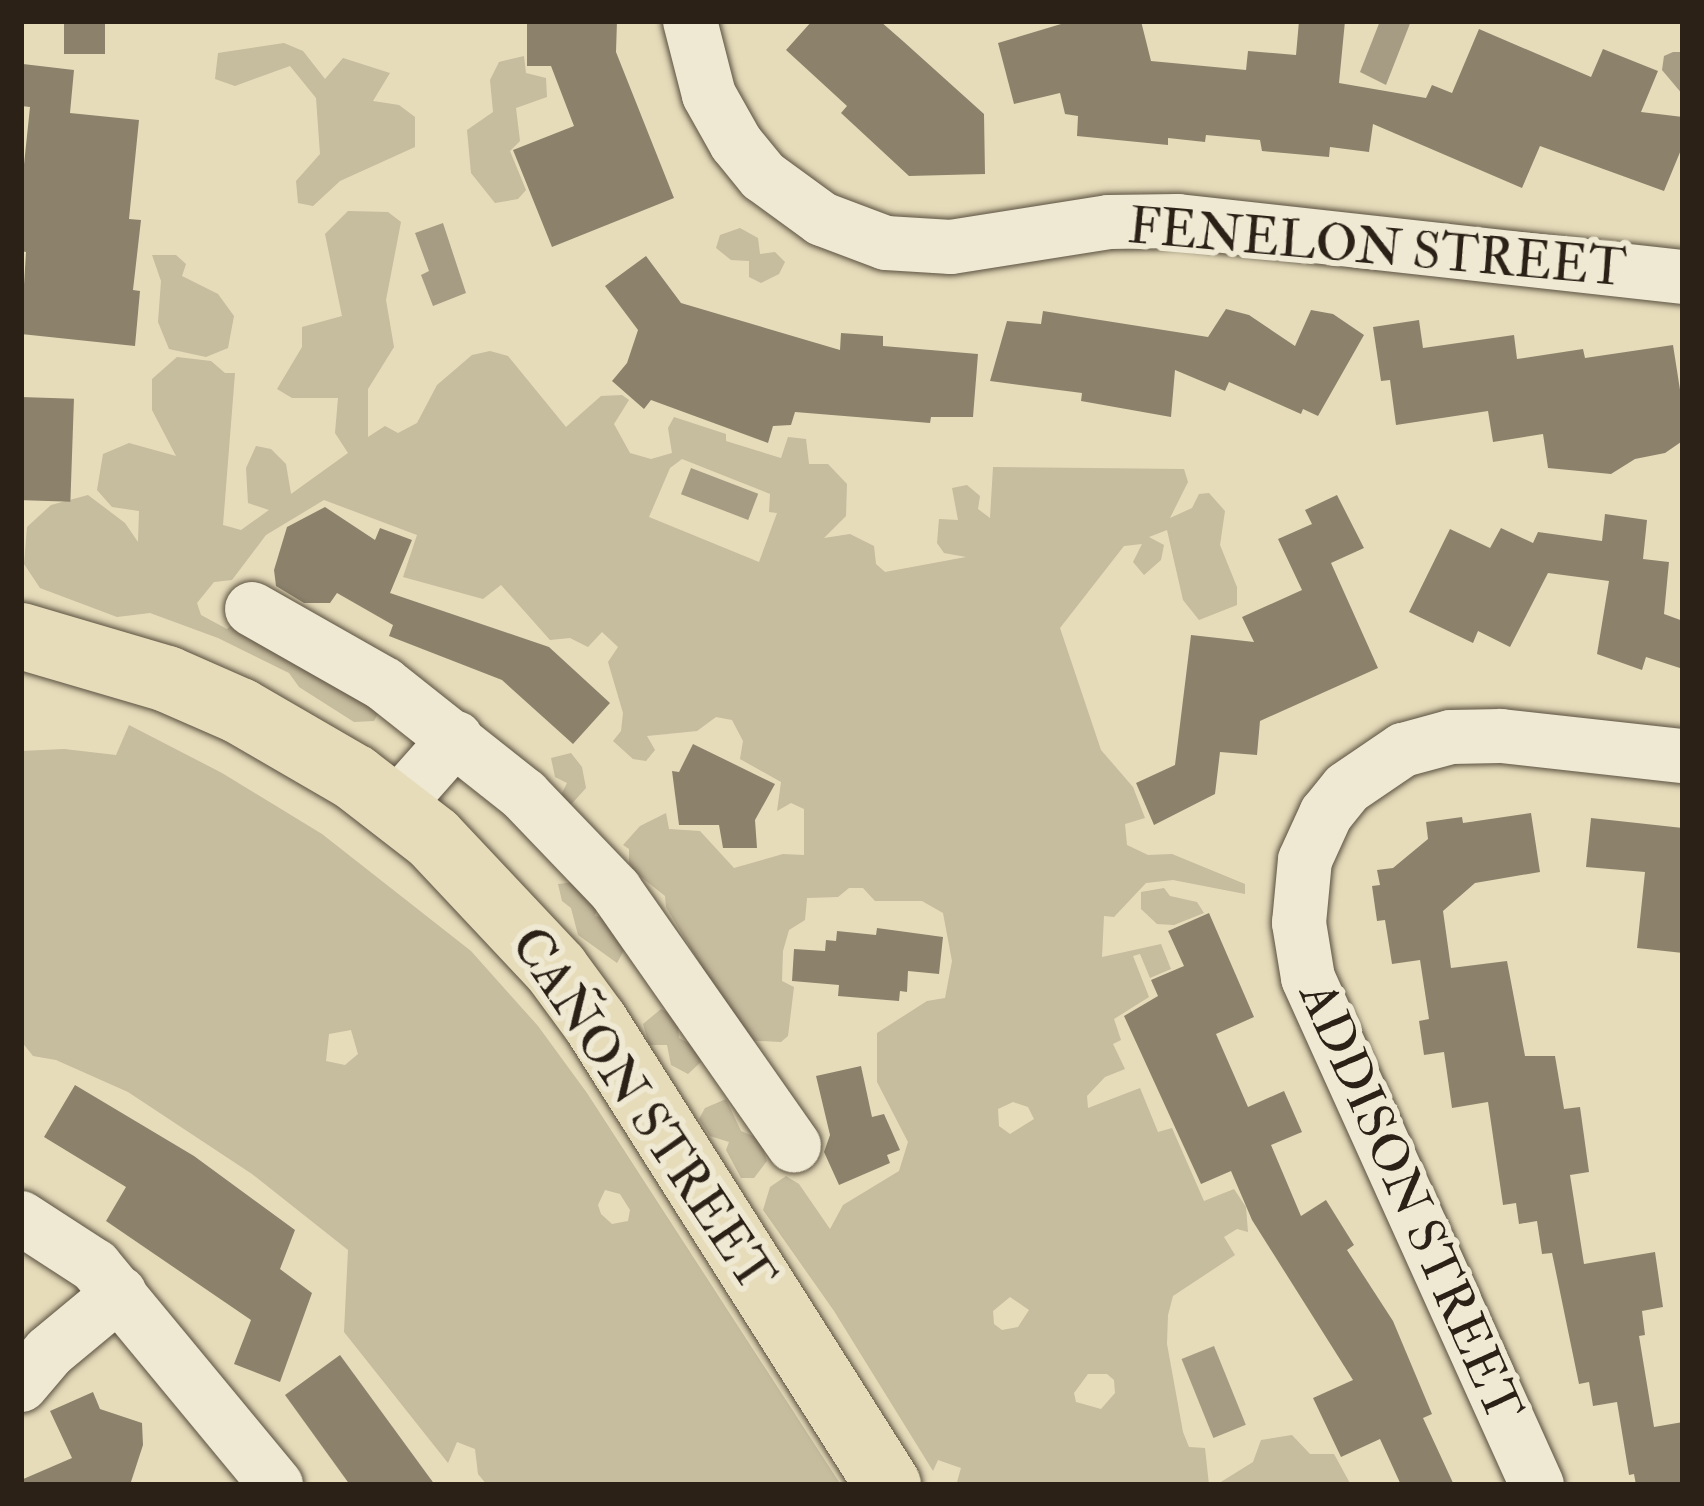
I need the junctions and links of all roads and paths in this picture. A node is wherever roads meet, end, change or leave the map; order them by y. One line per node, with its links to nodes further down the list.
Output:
1 (690, 21): 2 (street, FENELON STREET)
2 (1683, 277)
3 (252, 609): 5 (street)
4 (21, 636): 7 (main road, CAÑON STREET)
5 (456, 738): 7 (street); 8 (street)
6 (1683, 756): 14 (street, ADDISON STREET)
7 (395, 807): 13 (main road, CAÑON STREET)
8 (794, 1146)
9 (21, 1218): 10 (street)
10 (120, 1293): 11 (street); 12 (street)
11 (21, 1384)
12 (276, 1485)
13 (888, 1485)
14 (1537, 1485)

